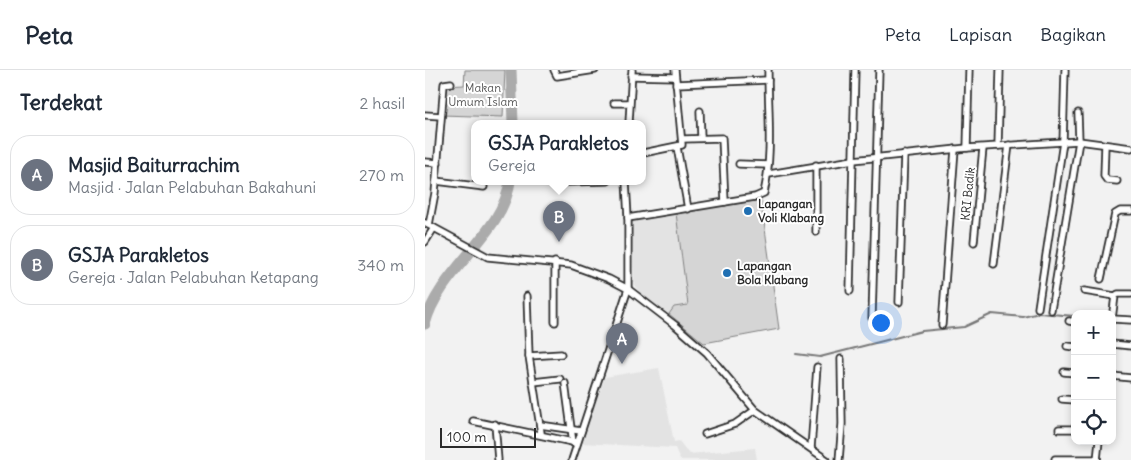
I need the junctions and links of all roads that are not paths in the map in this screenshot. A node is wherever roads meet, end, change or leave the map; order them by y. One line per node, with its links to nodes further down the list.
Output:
1 (554, 70): 2 (street)
2 (595, 70)
3 (675, 70): 11 (street)
4 (768, 70): 12 (street)
5 (855, 70): 37 (street)
6 (879, 70): 36 (street)
7 (969, 70): 30 (street)
8 (1000, 70): 28 (street)
9 (1065, 70): 25 (street)
10 (632, 73): 11 (street); 16 (street)
11 (675, 77): 14 (street)
12 (768, 80): 14 (street); 41 (street)
13 (451, 82): 20 (street)
14 (675, 84): 23 (street)
15 (614, 103): 16 (street)
16 (629, 104): 21 (street)
17 (700, 111): 22 (street)
18 (1078, 113): 24 (street)
19 (425, 116): 20 (street)
20 (441, 116): 39 (street)
21 (629, 120)
22 (701, 138): 23 (street); 48 (street)
23 (683, 139): 29 (street)
24 (1079, 141): 25 (street); 27 (street); 67 (street)
25 (1063, 142): 26 (street); 66 (street)
26 (1009, 145): 28 (street); 57 (street)
27 (1105, 145): 32 (street); 45 (street)
28 (998, 146): 31 (street)
29 (677, 147): 34 (street); 49 (street)
30 (967, 148): 31 (street); 33 (street)
31 (983, 148): 55 (street, KRI Badik)
32 (1131, 148)
33 (955, 149): 35 (street); 73 (street)
34 (646, 152)
35 (904, 154): 36 (street); 65 (street)
36 (877, 157): 37 (street); 69 (street)
37 (853, 160): 42 (street); 60 (street)
38 (425, 162): 39 (street)
39 (438, 163): 44 (street)
40 (739, 164): 41 (street)
41 (768, 165): 43 (street)
42 (816, 166): 43 (street); 53 (street)
43 (769, 174): 48 (street)
44 (436, 181): 47 (street); 52 (street)
45 (1117, 181)
46 (626, 185): 51 (street)
47 (484, 187)
48 (725, 202): 49 (street)
49 (688, 209): 51 (street)
50 (1131, 212): 58 (street)
51 (628, 218): 59 (street)
52 (429, 225): 54 (street); 56 (street)
53 (815, 232)
54 (425, 242)
55 (974, 242)
56 (555, 262): 59 (street); 72 (street)
57 (994, 264)
58 (1101, 279)
59 (628, 289): 89 (street); 96 (street)
60 (850, 291)
61 (1084, 291): 64 (street)
62 (1131, 294): 64 (street)
63 (527, 296): 79 (street)
64 (1115, 296): 68 (street)
65 (899, 302)
66 (1038, 308)
67 (1051, 310)
68 (1113, 310)
69 (872, 318)
70 (1116, 319): 71 (street)
71 (1131, 320)
72 (555, 322)
73 (942, 325)
74 (1116, 344): 77 (street)
75 (1067, 346): 76 (street)
76 (1071, 346)
77 (1131, 346)
78 (561, 354): 79 (street)
79 (529, 356): 86 (street)
80 (841, 358): 106 (street)
81 (817, 367): 101 (street)
82 (1064, 372): 83 (street)
83 (1071, 373)
84 (1116, 376): 85 (street)
85 (1131, 378)
86 (533, 382): 92 (street); 95 (street)
87 (1062, 399): 88 (street)
88 (1071, 400)
89 (755, 410): 98 (street); 101 (street)
90 (473, 421): 91 (street)
91 (495, 424): 99 (street); 103 (street)
92 (540, 425): 95 (street); 97 (street)
93 (1059, 429): 94 (street)
94 (1071, 429)
95 (571, 430): 96 (street); 99 (street)
96 (581, 431): 99 (street)
97 (541, 433)
98 (705, 434)
99 (575, 443): 104 (street)
100 (1099, 445): 107 (street)
101 (811, 448): 105 (street)
102 (1055, 459): 107 (street)
103 (498, 460)
104 (572, 460)
105 (827, 460)
106 (839, 460)
107 (1097, 460)

